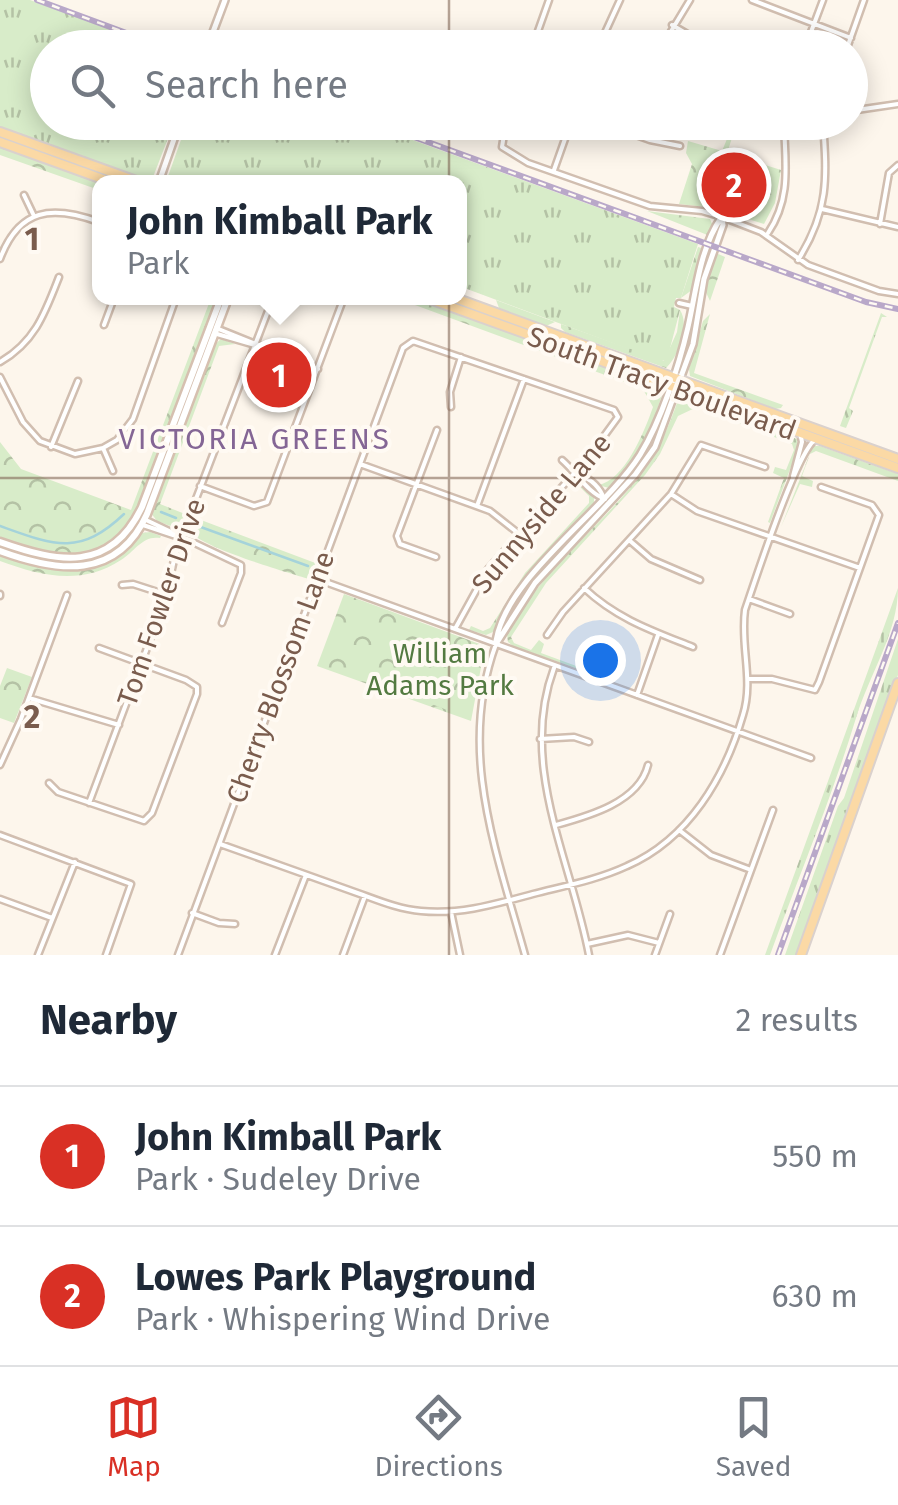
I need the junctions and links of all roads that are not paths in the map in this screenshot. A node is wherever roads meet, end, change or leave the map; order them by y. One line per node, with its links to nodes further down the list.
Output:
1 (225, 0): 10 (street)
2 (550, 0): 11 (street)
3 (620, 0): 12 (street)
4 (690, 0): 8 (street)
5 (752, 0): 9 (street)
6 (823, 0): 9 (street)
7 (864, 0): 17 (street)
8 (672, 24): 13 (street); 14 (street)
9 (814, 25): 15 (street); 16 (street)
10 (214, 30)
11 (539, 30)
12 (606, 30)
13 (669, 30)
14 (682, 30)
15 (812, 30)
16 (828, 30)
17 (853, 30)
18 (898, 104): 19 (street)
19 (868, 108)
20 (0, 132): 32 (main road)
21 (174, 140): 33 (street)
22 (503, 140): 30 (street)
23 (564, 140): 30 (street)
24 (650, 140): 28 (street)
25 (785, 140): 41 (street)
26 (825, 140): 35 (street)
27 (0, 142): 31 (main road)
28 (680, 146)
29 (898, 165): 39 (street)
30 (553, 171): 37 (street)
31 (92, 175)
32 (120, 175)
33 (161, 175)
34 (24, 195): 36 (street)
35 (822, 209): 39 (street); 43 (street)
36 (34, 216): 38 (street); 42 (street)
37 (722, 217): 41 (street); 54 (street); 64 (street)
38 (92, 220)
39 (880, 224): 40 (street)
40 (898, 226)
41 (766, 235): 43 (street)
42 (0, 259)
43 (798, 260): 45 (street)
44 (59, 277): 59 (street)
45 (898, 294)
46 (467, 301): 64 (main road, South Tracy Boulevard)
47 (679, 303): 54 (street)
48 (111, 305): 55 (street)
49 (173, 305): 70 (street)
50 (222, 305): 56 (main road)
51 (270, 305): 57 (street, Tom Fowler Drive)
52 (341, 305): 60 (street)
53 (447, 305): 64 (main road, South Tracy Boulevard)
54 (692, 306): 64 (street)
55 (104, 325)
56 (214, 329): 57 (street); 85 (main road)
57 (255, 345): 60 (street); 80 (street, Tom Fowler Drive)
58 (461, 357): 62 (street, Sunnyside Lane); 65 (street); 73 (street, Cherry Blossom Lane)
59 (0, 362)
60 (318, 368): 80 (street)
61 (0, 376): 69 (street)
62 (524, 378): 77 (street, Sunnyside Lane); 84 (street)
63 (78, 381): 69 (street)
64 (675, 383): 67 (main road, South Tracy Boulevard); 71 (main road, South Tracy Boulevard); 83 (street)
65 (451, 407)
66 (437, 430): 79 (street)
67 (800, 433): 68 (main road, South Tracy Boulevard); 78 (street)
68 (816, 439): 75 (main road, South Tracy Boulevard); 78 (street)
69 (50, 448): 70 (street)
70 (103, 448): 76 (street)
71 (898, 459)
72 (562, 460): 77 (street)
73 (360, 464): 79 (street); 94 (street, Cherry Blossom Lane)
74 (765, 467): 82 (street)
75 (898, 468)
76 (113, 470)
77 (575, 471): 83 (street); 86 (street, Sunnyside Lane)
78 (793, 477): 88 (street)
79 (417, 484): 84 (street); 92 (street)
80 (200, 486): 87 (street, Tom Fowler Drive)
81 (821, 487): 93 (street)
82 (672, 494): 88 (street); 89 (street)
83 (607, 501): 106 (street)
84 (478, 506): 86 (street)
85 (141, 520): 87 (street); 90 (main road); 91 (main road)
86 (518, 532): 103 (street, Sunnyside Lane)
87 (181, 536): 99 (street, Tom Fowler Drive); 102 (street)
88 (771, 538): 93 (street); 100 (street)
89 (629, 540): 95 (street); 97 (street)
90 (0, 542)
91 (0, 552)
92 (436, 557)
93 (860, 568): 111 (street)
94 (317, 579): 103 (street); 128 (street, Cherry Blossom Lane)
95 (700, 580)
96 (122, 585): 99 (street)
97 (584, 588): 104 (street); 105 (street)
98 (67, 595): 114 (street)
99 (167, 595): 109 (street, Tom Fowler Drive)
100 (748, 599): 101 (street); 111 (street)
101 (790, 614)
102 (222, 623)
103 (455, 629): 106 (street)
104 (547, 635)
105 (658, 635): 108 (street); 113 (street)
106 (496, 644): 110 (street); 135 (street)
107 (99, 648): 109 (street)
108 (693, 648)
109 (142, 664): 115 (street, Tom Fowler Drive); 123 (street)
110 (554, 666): 113 (street); 117 (street)
111 (748, 679): 116 (street)
112 (898, 683): 153 (main road)
113 (637, 695): 116 (street)
114 (28, 698): 115 (street); 120 (street)
115 (119, 725): 123 (street, Tom Fowler Drive)
116 (738, 731): 119 (street); 126 (street)
117 (540, 738): 118 (street); 125 (street)
118 (589, 742)
119 (811, 758)
120 (1, 764)
121 (648, 765): 125 (street)
122 (49, 783): 123 (street)
123 (89, 803)
124 (773, 810): 130 (street)
125 (556, 825): 132 (street)
126 (679, 830): 130 (street); 132 (street)
127 (0, 834): 129 (street)
128 (218, 843): 131 (street); 137 (street, Cherry Blossom Lane)
129 (76, 862): 139 (street); 144 (street)
130 (751, 870): 152 (street)
131 (306, 875): 133 (street); 146 (street)
132 (571, 884): 135 (street); 142 (street)
133 (365, 896): 136 (street); 147 (street)
134 (0, 899): 139 (street)
135 (510, 900): 136 (street); 149 (street)
136 (450, 912): 148 (street)
137 (192, 913): 140 (street); 145 (street, Cherry Blossom Lane)
138 (670, 914): 141 (street)
139 (54, 919): 143 (street)
140 (234, 924)
141 (659, 943): 142 (street); 151 (street)
142 (587, 944): 150 (street)
143 (38, 955)
144 (106, 955)
145 (178, 955)
146 (276, 955)
147 (343, 955)
148 (460, 955)
149 (525, 955)
150 (589, 955)
151 (654, 955)
152 (720, 955)
153 (801, 955)

